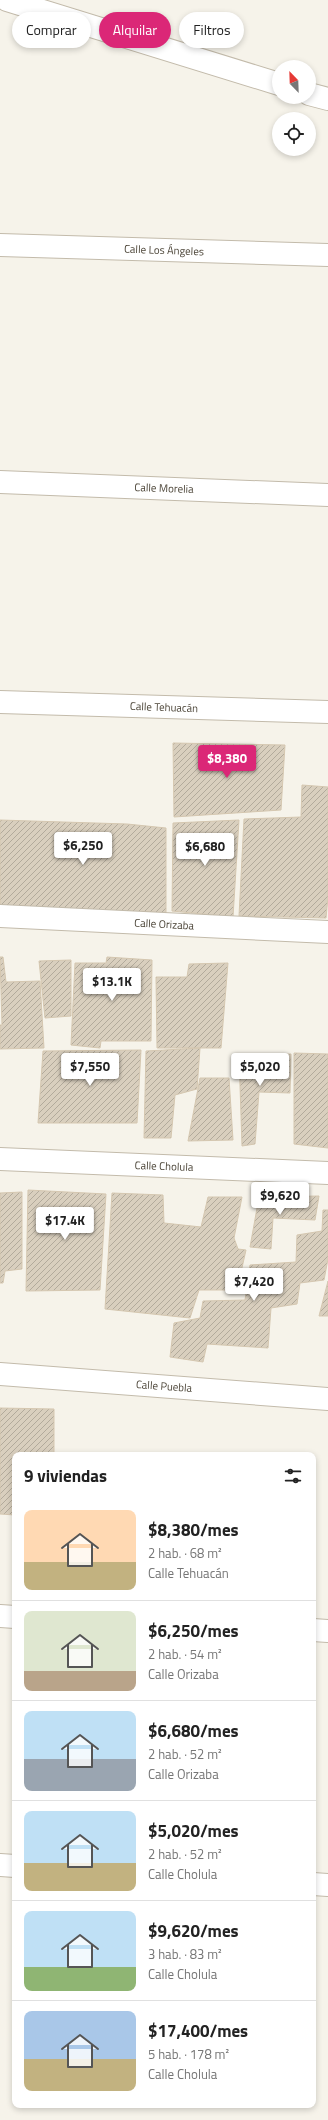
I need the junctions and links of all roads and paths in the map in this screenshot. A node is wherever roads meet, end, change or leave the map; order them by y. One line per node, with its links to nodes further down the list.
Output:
1 (7, 0): 2 (street)
2 (272, 82)
3 (316, 96): 4 (street)
4 (328, 99)
5 (0, 245): 6 (street, Calle Los Ángeles)
6 (328, 255)
7 (0, 482): 8 (street, Calle Morelia)
8 (328, 495)
9 (0, 702): 10 (street, Calle Tehuacán)
10 (328, 712)
11 (0, 916): 12 (street, Calle Orizaba)
12 (328, 932)
13 (0, 1159): 14 (street, Calle Cholula)
14 (328, 1173)
15 (0, 1374): 16 (street, Calle Puebla)
16 (328, 1399)
17 (0, 1616): 18 (street)
18 (12, 1617)
19 (316, 1630): 20 (street)
20 (328, 1631)
21 (0, 1865): 22 (street)
22 (12, 1866)
23 (316, 1884): 24 (street)
24 (328, 1885)

